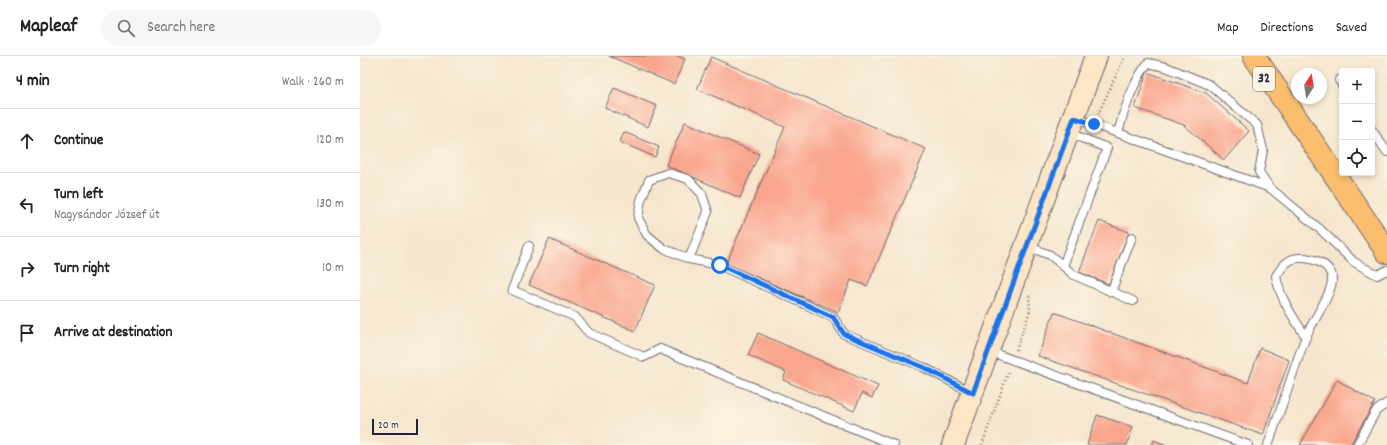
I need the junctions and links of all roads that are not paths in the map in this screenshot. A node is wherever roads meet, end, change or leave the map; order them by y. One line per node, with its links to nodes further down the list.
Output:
1 (1096, 56): 6 (street)
2 (1112, 56): 6 (street)
3 (1240, 56): 5 (main road, 32)
4 (1254, 56): 5 (main road, 32)
5 (1287, 102): 14 (main road, 32)
6 (1074, 117): 7 (lane); 13 (street); 16 (lane)
7 (1118, 133): 10 (lane); 10 (lane)
8 (1375, 134): 9 (lane)
9 (1387, 152)
10 (1270, 188): 17 (lane)
11 (1132, 237): 18 (lane)
12 (528, 246): 24 (lane)
13 (1027, 246): 16 (lane); 21 (street)
14 (1387, 252)
15 (689, 259): 15 (lane); 22 (lane)
16 (1062, 266): 18 (lane)
17 (1387, 270)
18 (1111, 292): 19 (lane)
19 (1133, 301)
20 (1306, 337): 20 (lane); 27 (lane)
21 (988, 351): 22 (street); 26 (lane)
22 (973, 393): 25 (street)
23 (1387, 403): 28 (lane)
24 (894, 445)
25 (953, 445)
26 (1248, 445)
27 (1268, 445)
28 (1357, 445)

